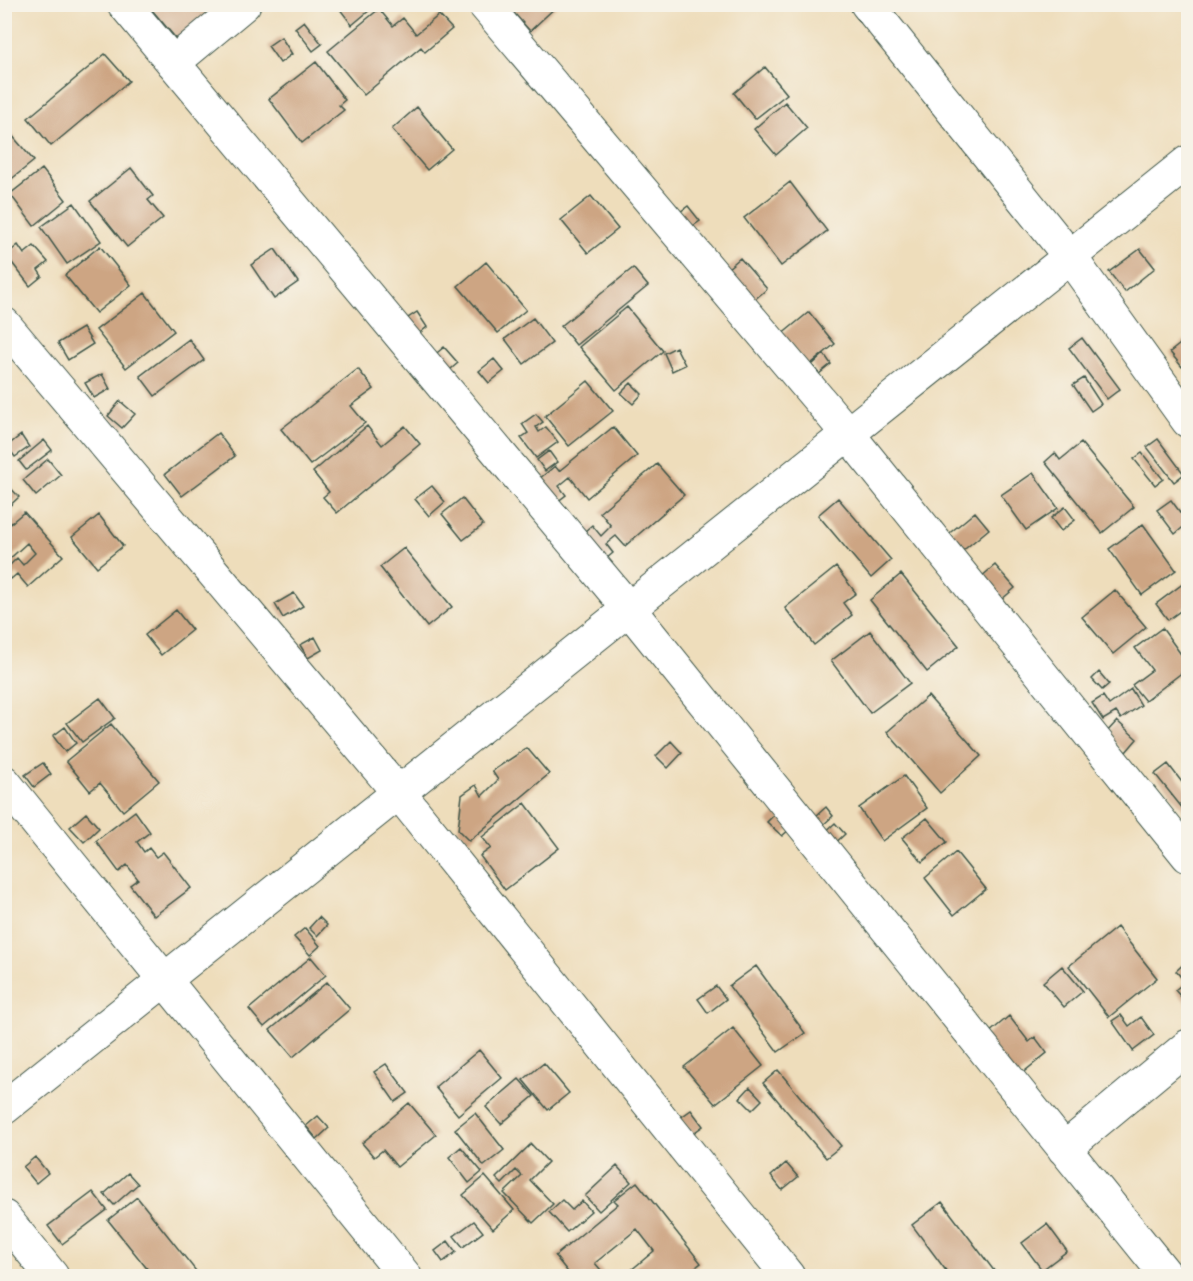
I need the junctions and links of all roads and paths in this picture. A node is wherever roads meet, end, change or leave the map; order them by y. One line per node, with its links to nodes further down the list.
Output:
1 (124, 4): 5 (street)
2 (244, 4): 5 (street)
3 (484, 4): 10 (street)
4 (867, 4): 7 (street)
5 (172, 63): 11 (street)
6 (1188, 162): 7 (street)
7 (1070, 257): 9 (street); 10 (street)
8 (4, 324): 13 (street)
9 (1188, 421)
10 (848, 434): 11 (street); 14 (street)
11 (629, 609): 13 (street); 18 (street)
12 (4, 782): 15 (street)
13 (399, 793): 15 (street); 22 (street)
14 (1188, 856)
15 (165, 980): 17 (street); 21 (street)
16 (1188, 1046): 18 (street)
17 (4, 1108)
18 (1064, 1149): 23 (street)
19 (4, 1217): 20 (street)
20 (52, 1276)
21 (405, 1276)
22 (788, 1276)
23 (1167, 1276)

